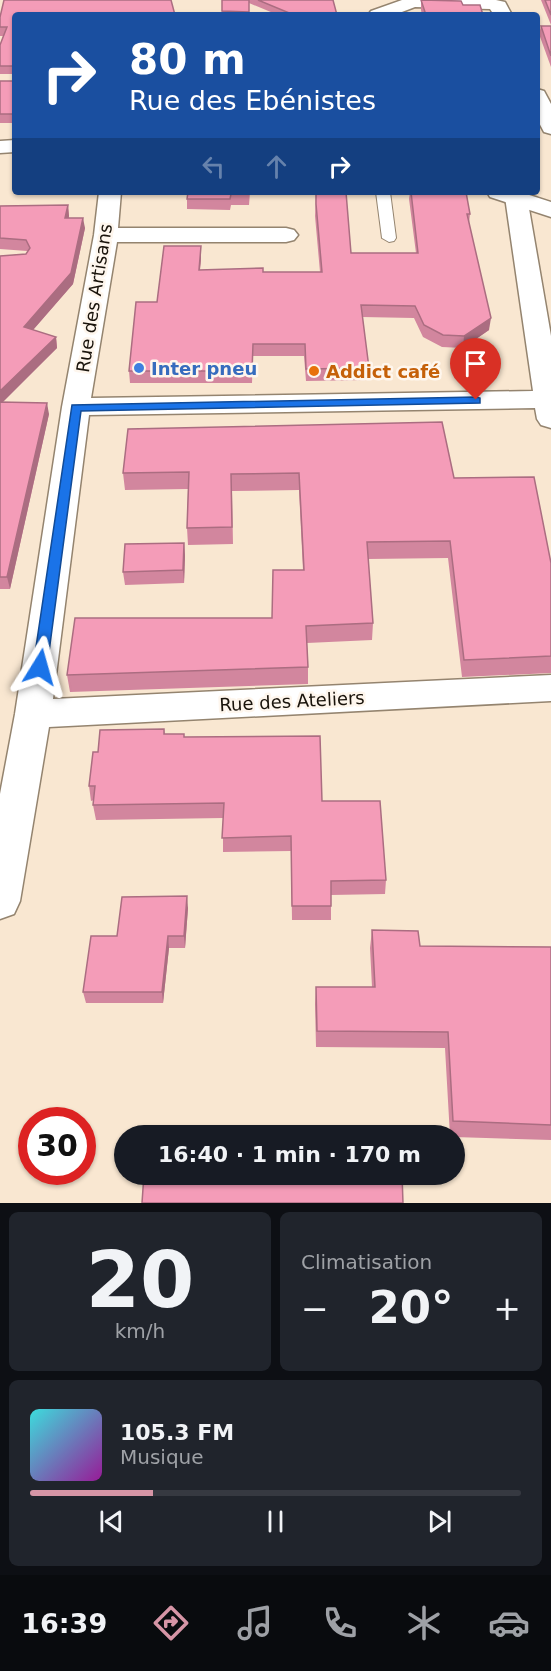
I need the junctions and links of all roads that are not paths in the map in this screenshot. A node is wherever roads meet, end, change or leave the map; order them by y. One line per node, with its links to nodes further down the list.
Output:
1 (413, 1): 2 (street); 3 (street)
2 (385, 12)
3 (502, 12)
4 (540, 102): 5 (street)
5 (551, 128)
6 (110, 195): 10 (street, Rue des Artisans)
7 (382, 195): 12 (lane)
8 (507, 195): 9 (street); 14 (street)
9 (551, 210)
10 (106, 235): 11 (street); 13 (street, Rue des Artisans)
11 (286, 235)
12 (389, 238)
13 (76, 407): 14 (street); 16 (street, Rue des Artisans)
14 (549, 410)
15 (551, 688): 16 (street, Rue des Ateliers)
16 (33, 714): 17 (street, Rue des Artisans)
17 (0, 901)

